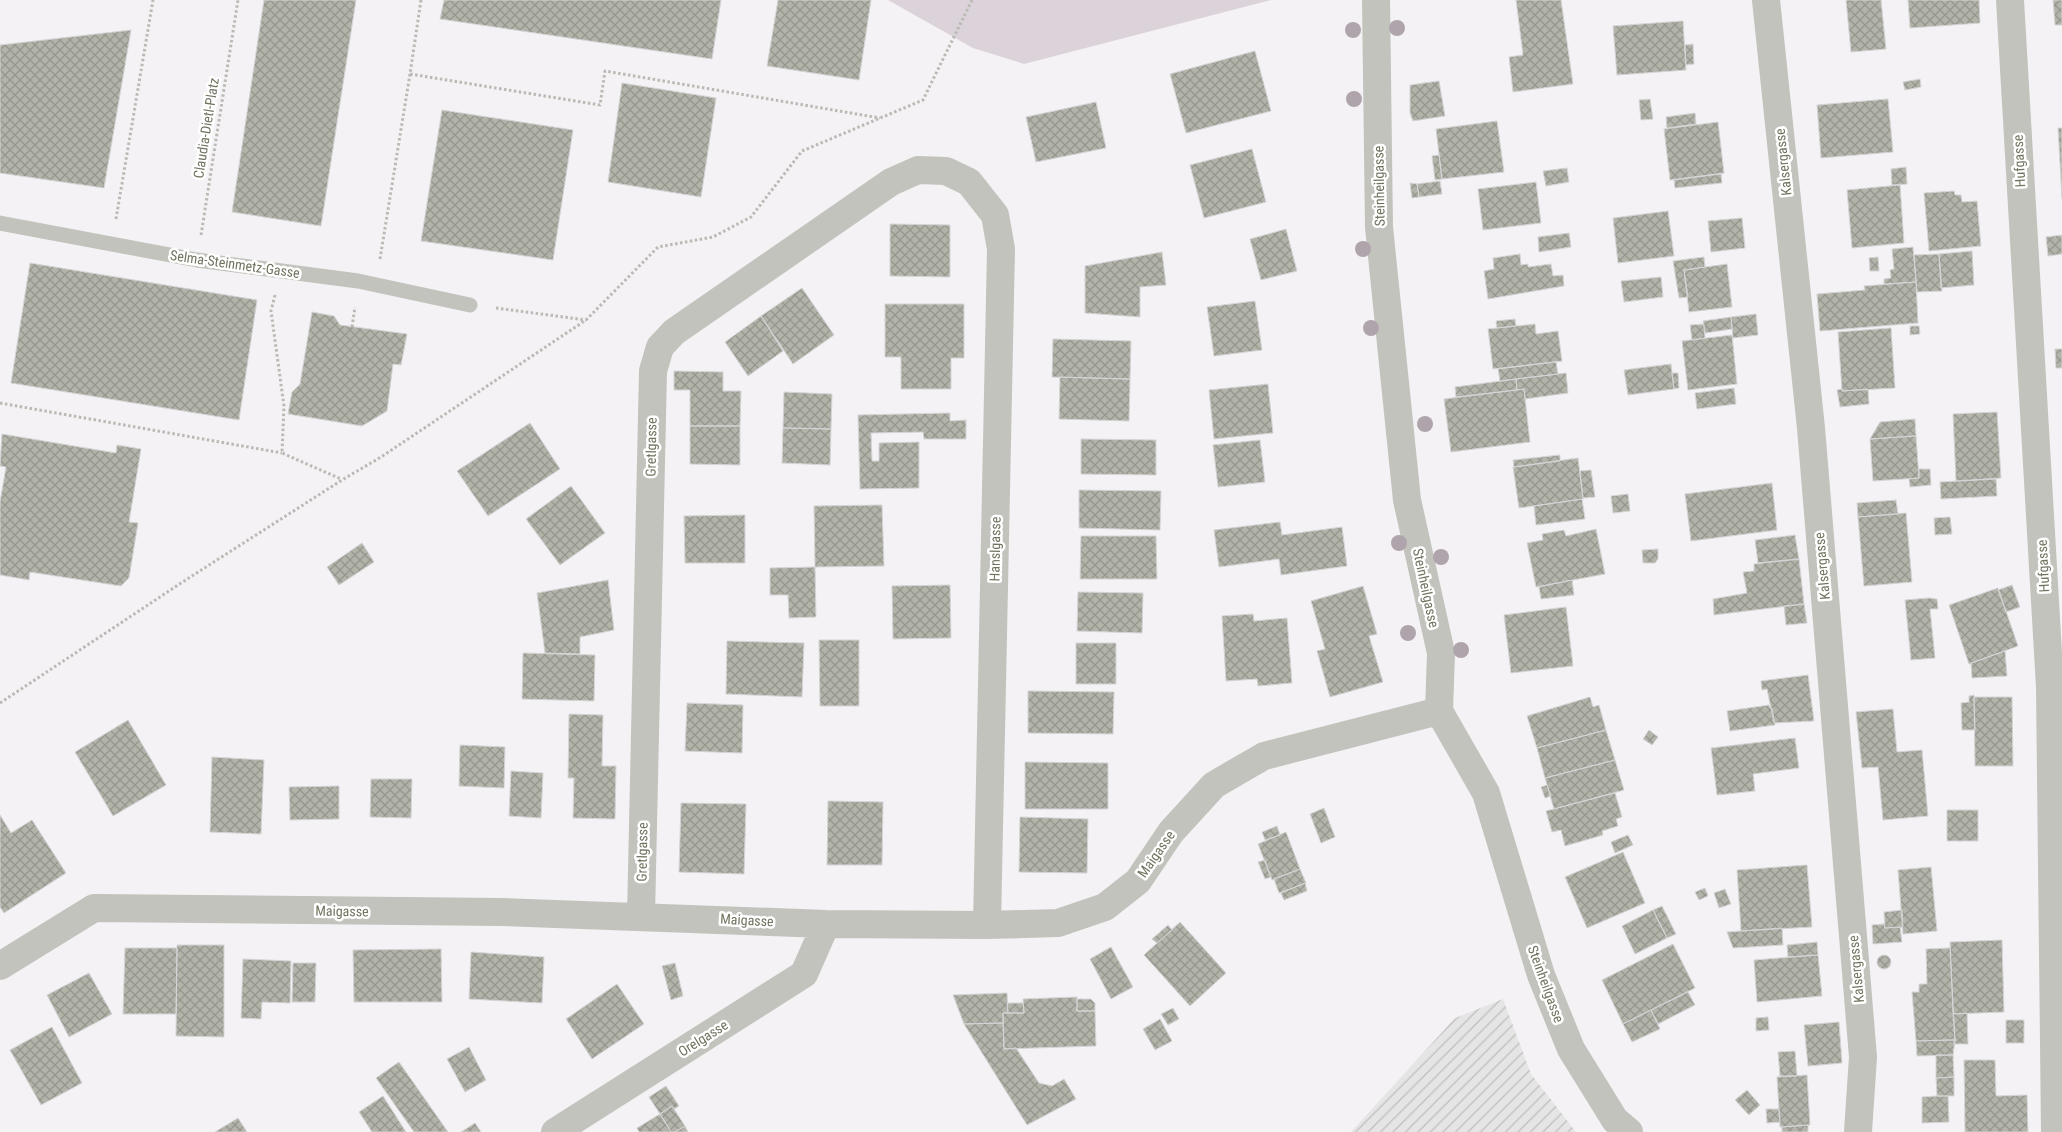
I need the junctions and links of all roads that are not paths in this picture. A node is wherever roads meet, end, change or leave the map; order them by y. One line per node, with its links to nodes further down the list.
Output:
1 (1376, 0): 7 (street, Steinheilgasse)
2 (1766, 0): 14 (street, Kalsergasse)
3 (2010, 0): 15 (street, Hufgasse)
4 (970, 182): 8 (street, Gretlgasse); 10 (street, Hanslgasse)
5 (0, 223): 6 (lane, Selma-Steinmetz-Gasse)
6 (470, 305)
7 (1439, 711): 10 (street, Maigasse); 13 (street, Steinheilgasse)
8 (641, 916): 9 (street, Maigasse); 11 (street, Maigasse)
9 (826, 924): 10 (street, Maigasse); 12 (street, Orelgasse)
10 (988, 926)
11 (0, 966)
12 (555, 1132)
13 (1628, 1132)
14 (1858, 1132)
15 (2055, 1132)

